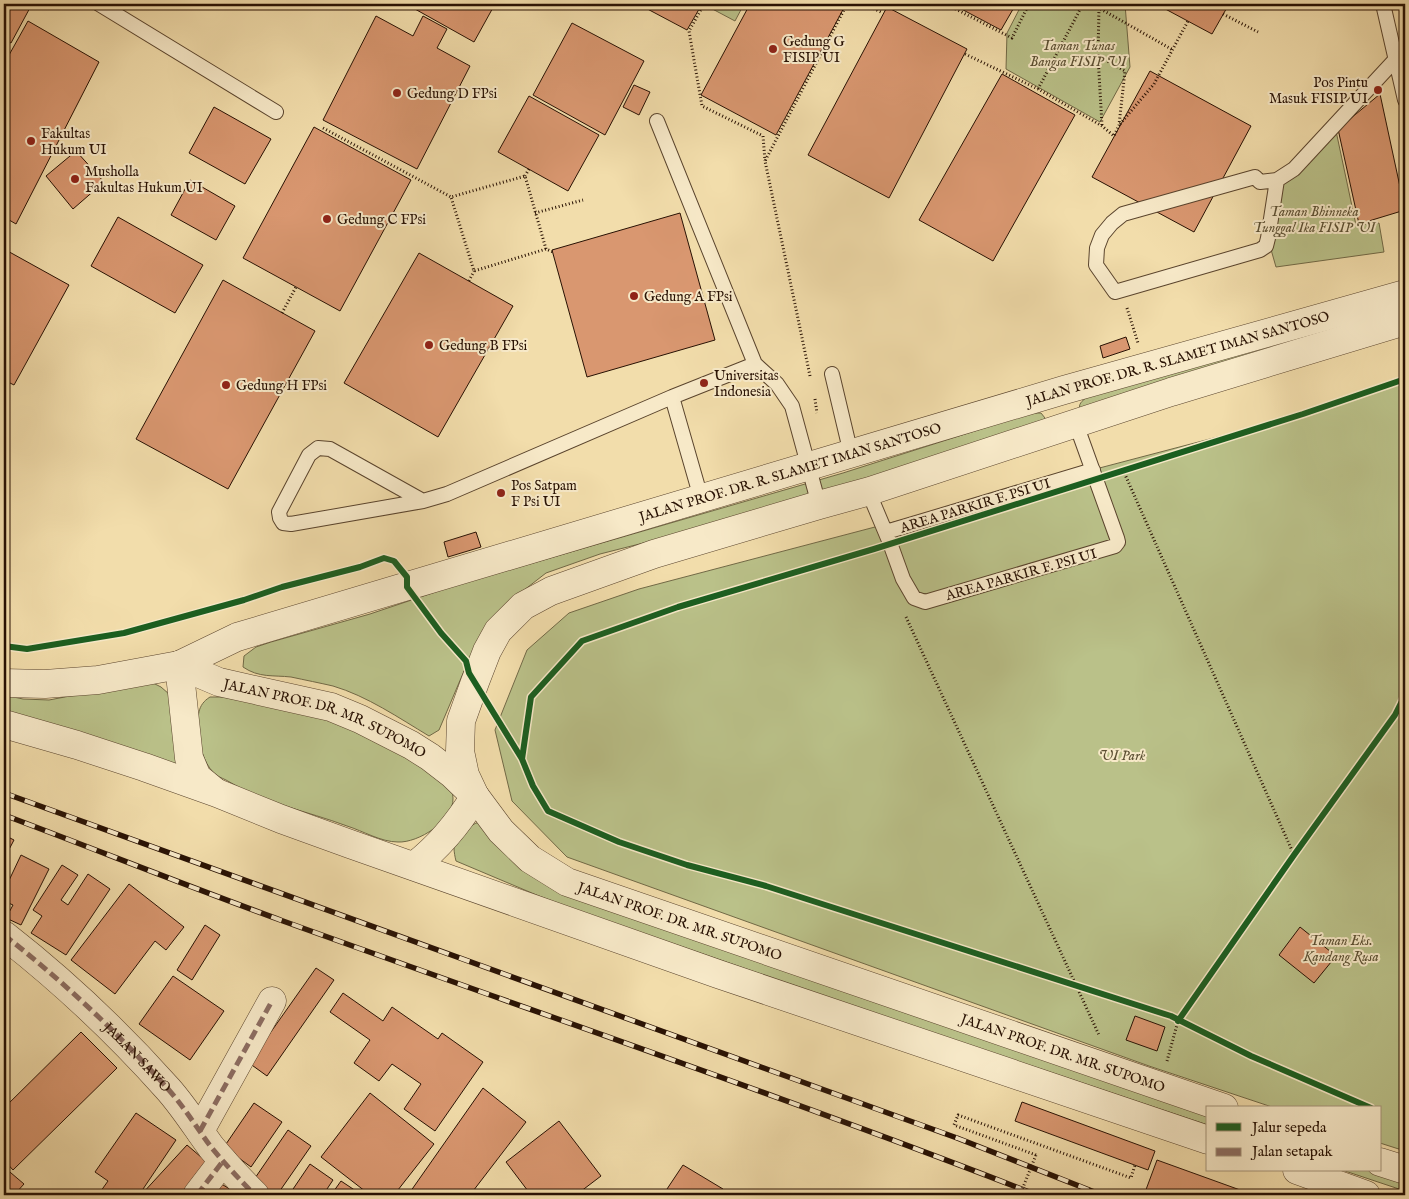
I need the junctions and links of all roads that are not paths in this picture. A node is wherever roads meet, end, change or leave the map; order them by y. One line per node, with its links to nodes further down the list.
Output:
1 (99, 4): 5 (lane)
2 (1383, 4): 3 (lane)
3 (1395, 60): 4 (lane); 7 (lane)
4 (1405, 100)
5 (276, 112)
6 (657, 121): 10 (lane)
7 (1277, 180): 7 (lane)
8 (1405, 294): 12 (street, JALAN PROF. DR. R. SLAMET IMAN SANTOSO)
9 (1405, 321): 14 (street, JALAN PROF. DR. R. SLAMET IMAN SANTOSO)
10 (755, 364): 13 (lane); 16 (lane)
11 (832, 374): 15 (lane)
12 (1064, 390): 14 (street); 15 (street, JALAN PROF. DR. R. SLAMET IMAN SANTOSO)
13 (672, 397): 19 (lane); 20 (lane)
14 (1076, 424): 17 (lane, AREA PARKIR F. PSI UI); 18 (street, JALAN PROF. DR. R. SLAMET IMAN SANTOSO)
15 (851, 454): 16 (street, JALAN PROF. DR. R. SLAMET IMAN SANTOSO)
16 (809, 467): 19 (street, JALAN PROF. DR. R. SLAMET IMAN SANTOSO); 21 (lane)
17 (1094, 474): 22 (lane, AREA PARKIR F. PSI UI); 22 (lane, AREA PARKIR F. PSI UI)
18 (870, 491): 21 (street, JALAN PROF. DR. R. SLAMET IMAN SANTOSO); 22 (lane, AREA PARKIR F. PSI UI)
19 (701, 498): 23 (street, JALAN PROF. DR. R. SLAMET IMAN SANTOSO)
20 (423, 501): 20 (lane)
21 (819, 505): 27 (street, JALAN PROF. DR. R. SLAMET IMAN SANTOSO)
22 (886, 532)
23 (179, 665): 24 (street, JALAN PROF. DR. R. SLAMET IMAN SANTOSO); 26 (street); 27 (street, JALAN PROF. DR. MR. SUPOMO)
24 (4, 683)
25 (4, 724): 26 (street)
26 (217, 793): 28 (street)
27 (475, 796): 28 (street); 31 (street, JALAN PROF. DR. MR. SUPOMO)
28 (414, 866): 33 (street)
29 (4, 935): 32 (street, JALAN SAWO)
30 (272, 1001): 32 (street)
31 (1218, 1106)
32 (200, 1131): 34 (street, JALAN SAWO)
33 (1206, 1139)
34 (223, 1161): 39 (street); 40 (street, JALAN SAWO)
35 (1382, 1163): 36 (street)
36 (1405, 1170)
37 (1302, 1172): 38 (street)
38 (1360, 1194)
39 (198, 1195)
40 (255, 1195)

